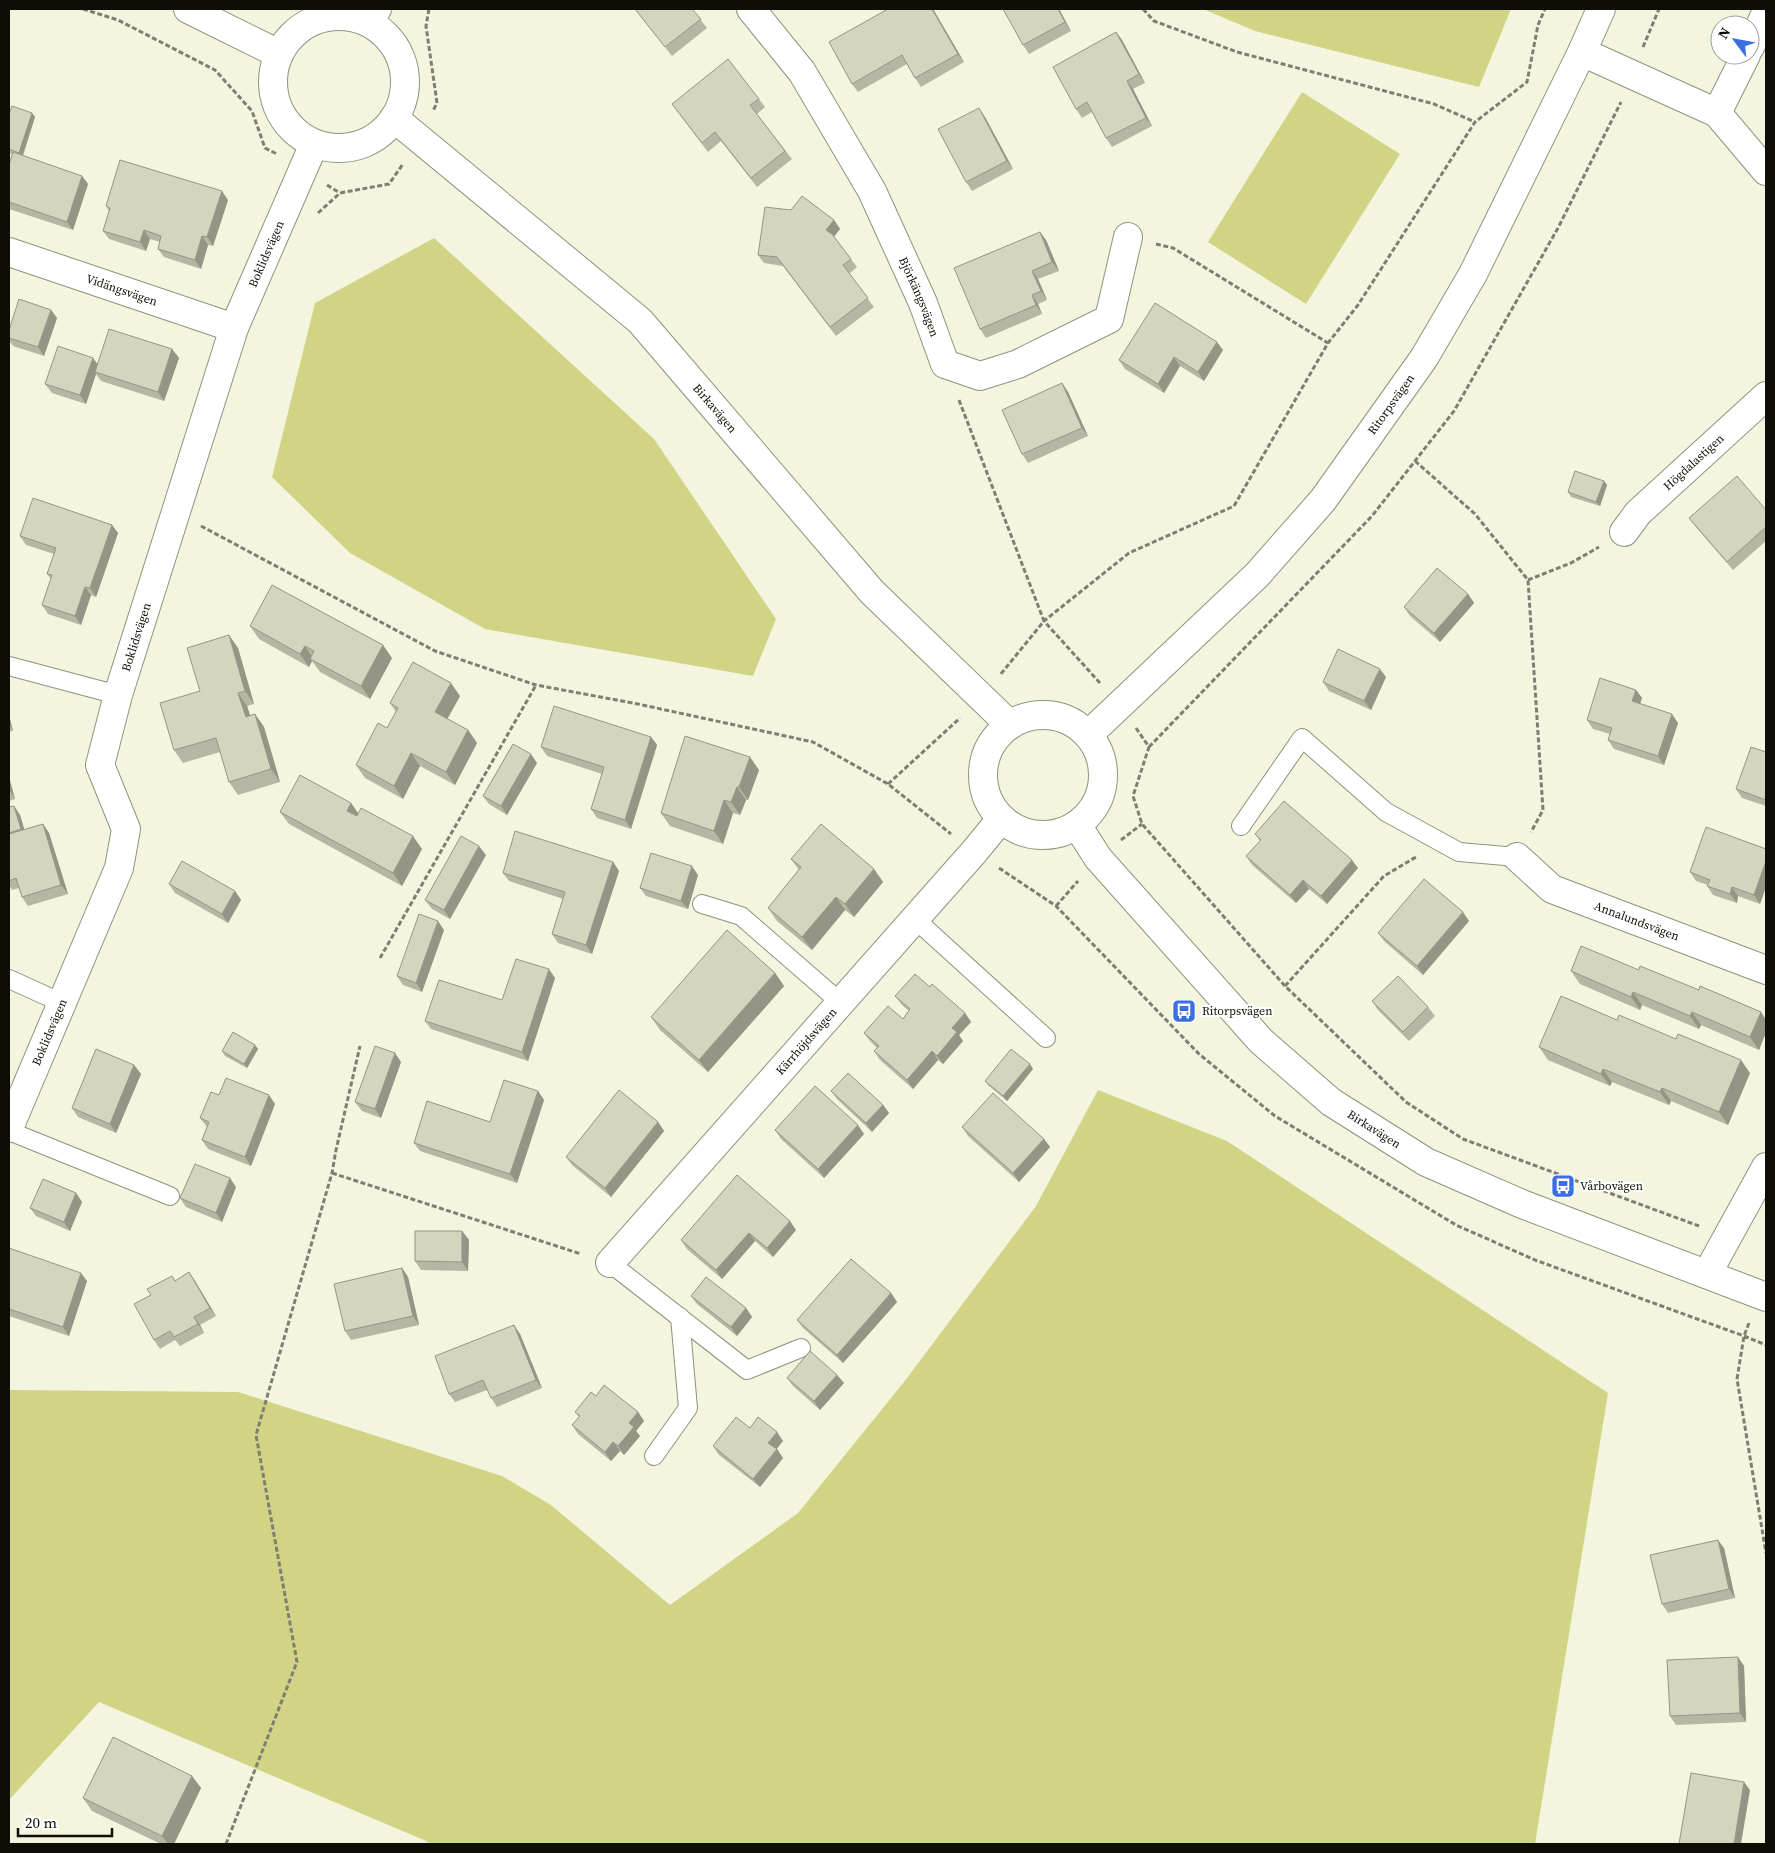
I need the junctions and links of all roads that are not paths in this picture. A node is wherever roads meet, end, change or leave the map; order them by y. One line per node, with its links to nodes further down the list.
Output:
1 (188, 9): 8 (street)
2 (751, 9): 14 (street, Björkängsvägen)
3 (1601, 9): 7 (street, Ritorpsvägen)
4 (1766, 13): 6 (street)
5 (372, 16): 8 (street); 11 (street)
6 (1760, 26)
7 (1582, 52): 10 (street); 22 (street, Ritorpsvägen)
8 (279, 54): 12 (street)
9 (1741, 65): 10 (street)
10 (1717, 114): 13 (street)
11 (394, 118): 12 (street); 21 (street, Birkavägen)
12 (309, 156): 16 (street, Boklidsvägen)
13 (1766, 171)
14 (1128, 237)
15 (9, 252): 16 (street, Vidängsvägen)
16 (234, 328): 20 (street, Boklidsvägen)
17 (1766, 396): 18 (street, Högdalastigen)
18 (1624, 532)
19 (9, 666): 20 (lane)
20 (118, 695): 31 (street, Boklidsvägen)
21 (1010, 725): 22 (street); 23 (street)
22 (1088, 735): 24 (street)
23 (1001, 819): 24 (street); 28 (street, Kärrhöjdsvägen)
24 (1077, 825): 38 (street, Birkavägen)
25 (1241, 826): 26 (lane)
26 (1517, 857): 29 (street, Annalundsvägen)
27 (702, 904): 32 (lane)
28 (915, 919): 32 (street, Kärrhöjdsvägen); 33 (lane)
29 (1766, 970)
30 (9, 980): 31 (lane)
31 (62, 1003): 34 (street, Boklidsvägen)
32 (841, 1003): 37 (street, Kärrhöjdsvägen)
33 (1046, 1038)
34 (9, 1130): 36 (lane)
35 (1766, 1167): 38 (street)
36 (170, 1196)
37 (610, 1263): 40 (lane)
38 (1707, 1274): 39 (street, Birkavägen)
39 (1766, 1297)
40 (680, 1317): 41 (lane); 42 (lane)
41 (801, 1348)
42 (654, 1456)

